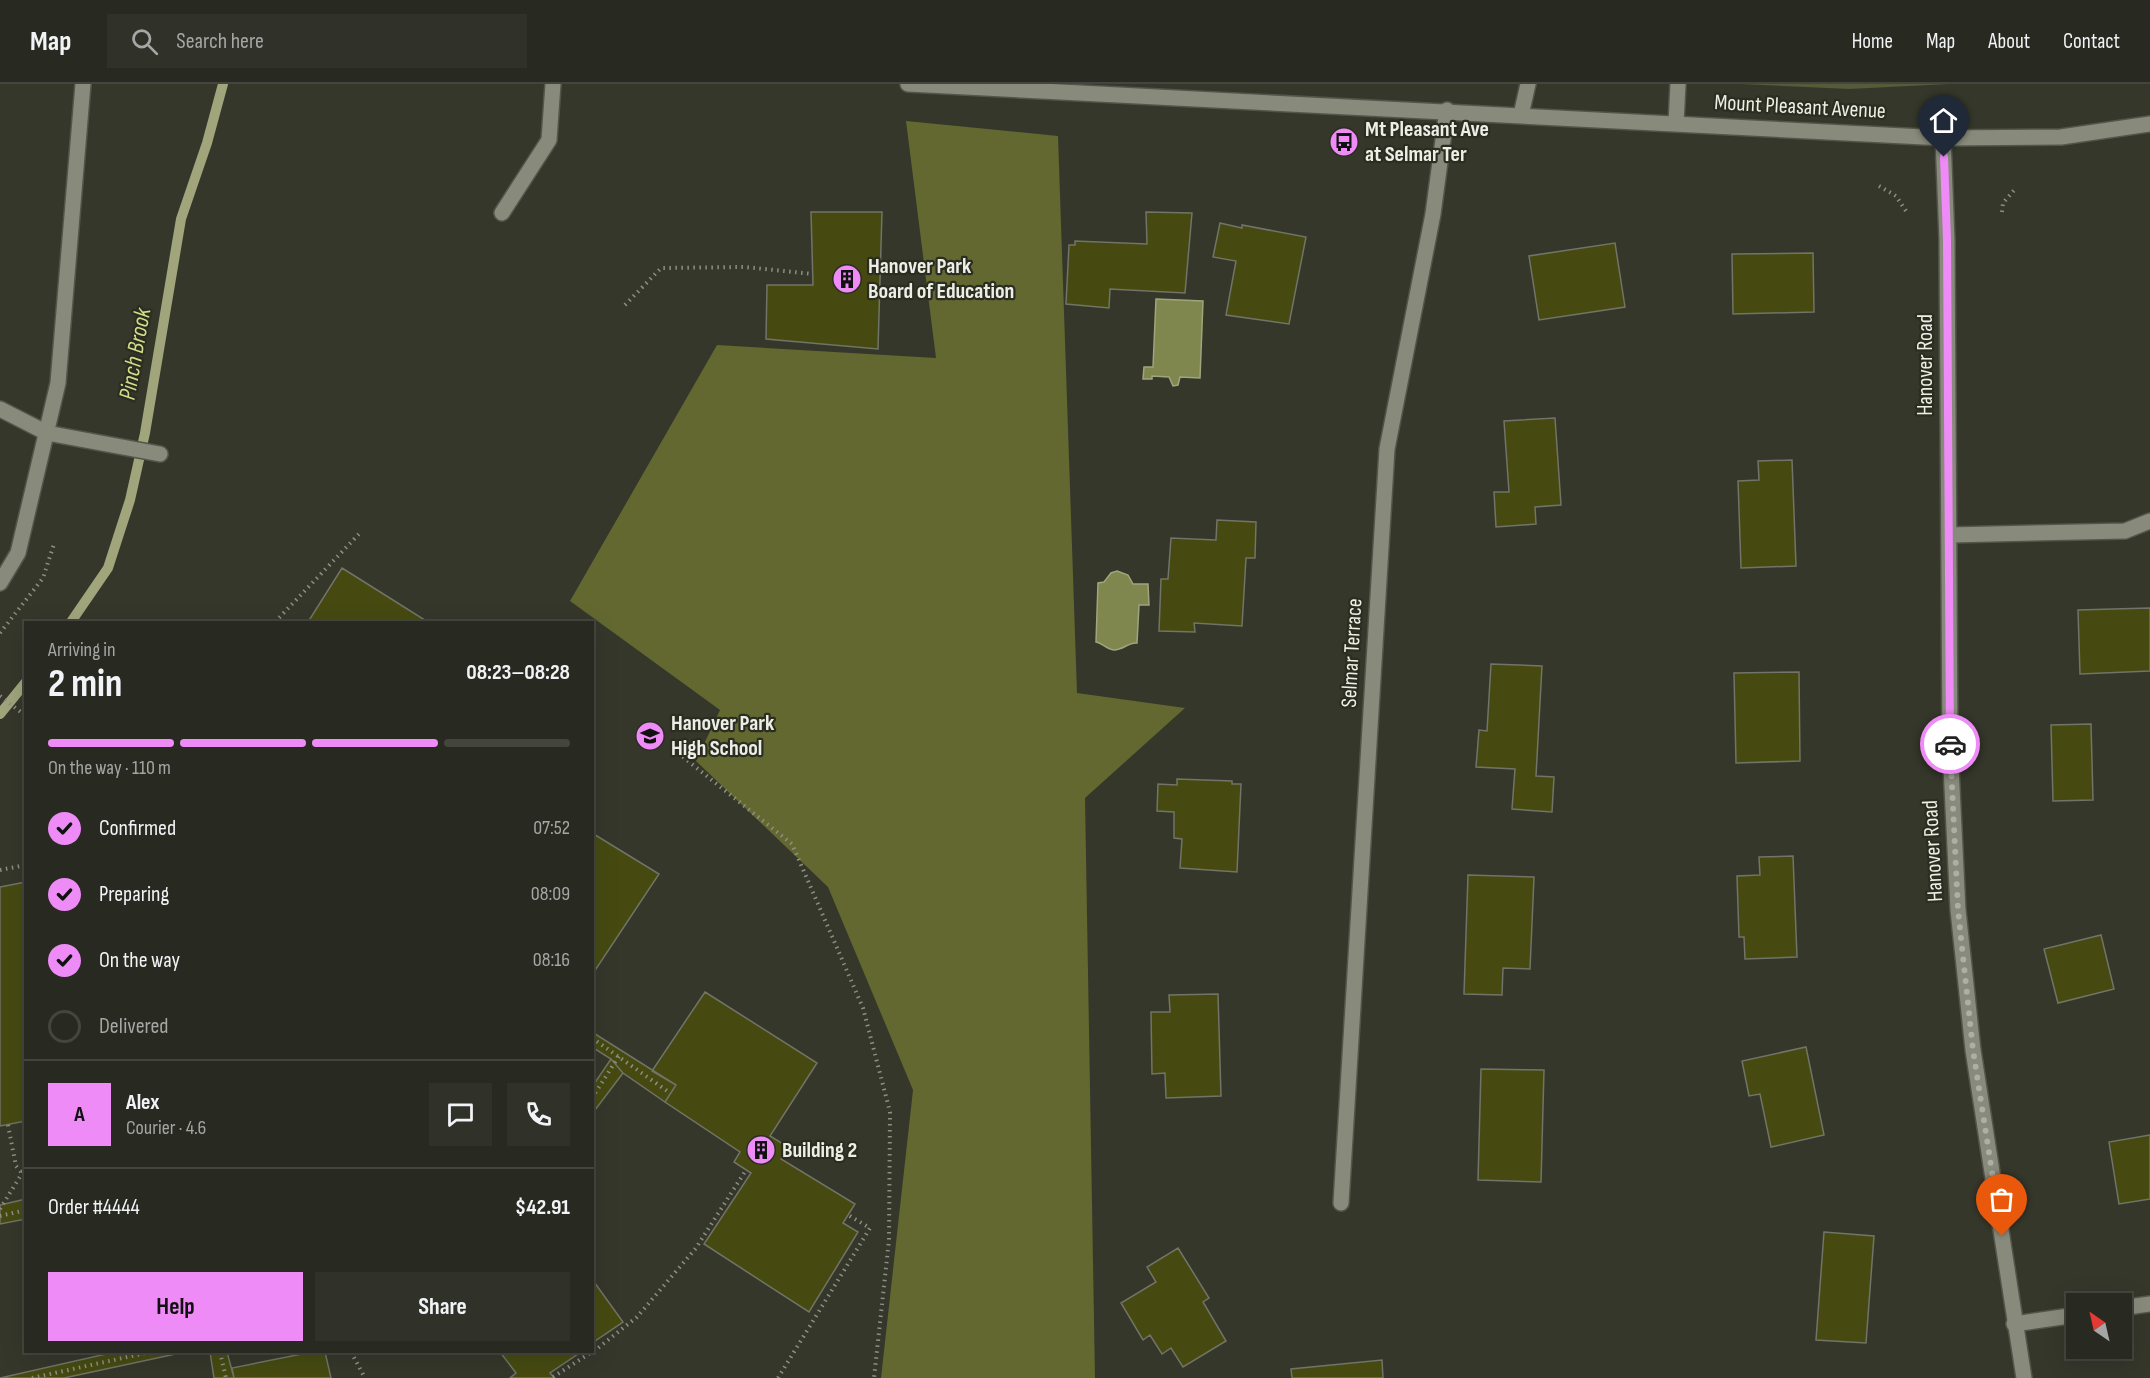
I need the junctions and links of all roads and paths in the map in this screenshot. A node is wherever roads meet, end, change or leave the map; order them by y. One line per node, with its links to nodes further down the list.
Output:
1 (83, 84): 19 (street)
2 (553, 84): 14 (street)
3 (908, 84): 6 (street, Mount Pleasant Avenue)
4 (1528, 84): 7 (street)
5 (1678, 84): 8 (street)
6 (1447, 110): 7 (street, Mount Pleasant Avenue); 41 (street, Selmar Terrace)
7 (1521, 115): 8 (street, Mount Pleasant Avenue)
8 (1676, 123): 10 (street, Mount Pleasant Avenue)
9 (2150, 124): 10 (street, Mount Pleasant Avenue)
10 (1944, 138): 23 (street, Hanover Road)
11 (1879, 186): 15 (path)
12 (2016, 188): 13 (path)
13 (2002, 212)
14 (502, 213)
15 (1908, 214)
16 (813, 274): 17 (path)
17 (625, 305)
18 (0, 409): 19 (street)
19 (47, 433): 20 (street); 25 (street)
20 (160, 454)
21 (2150, 521): 23 (street)
22 (359, 534): 26 (path)
23 (1949, 535): 49 (street, Hanover Road)
24 (54, 544): 27 (path)
25 (0, 583)
26 (276, 621)
27 (0, 633)
28 (0, 696): 29 (path)
29 (24, 714)
30 (678, 753): 60 (path)
31 (24, 865): 32 (path)
32 (0, 870)
33 (594, 1039): 34 (path)
34 (619, 1056): 35 (path); 36 (path)
35 (670, 1093)
36 (594, 1095)
37 (8, 1125): 40 (path)
38 (24, 1170): 40 (path)
39 (746, 1170): 50 (path)
40 (22, 1173): 42 (path)
41 (1341, 1203)
42 (0, 1209)
43 (24, 1210): 45 (path)
44 (848, 1215): 59 (path)
45 (0, 1216)
46 (2150, 1304): 47 (street)
47 (2132, 1306)
48 (2066, 1316): 49 (street)
49 (2014, 1324): 61 (street, Hanover Road)
50 (594, 1351)
51 (145, 1353): 56 (path)
52 (220, 1353): 57 (path)
53 (352, 1353): 58 (path)
54 (590, 1353): 55 (path)
55 (553, 1377)
56 (32, 1378)
57 (226, 1378)
58 (365, 1378)
59 (778, 1378)
60 (874, 1378)
61 (2024, 1378)

